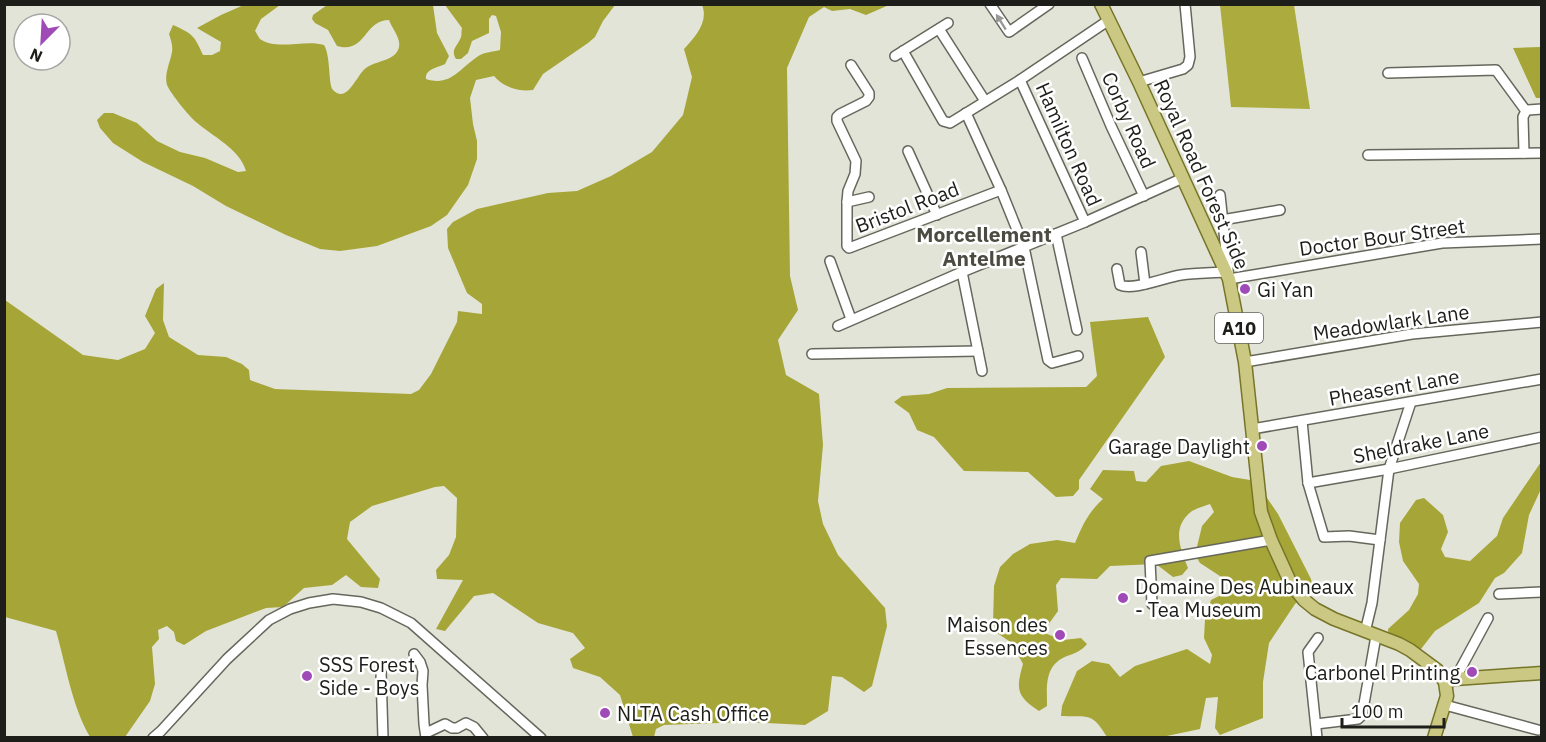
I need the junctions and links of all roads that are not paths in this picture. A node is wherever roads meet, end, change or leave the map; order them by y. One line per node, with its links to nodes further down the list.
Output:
1 (990, 4): 2 (street, one-way to 1)
2 (1049, 4)
3 (1101, 4): 5 (main road, Royal Road Forest Side / A10)
4 (1185, 4): 12 (street)
5 (1108, 20): 11 (street); 12 (main road, Royal Road Forest Side / A10)
6 (948, 24): 7 (street)
7 (939, 29): 13 (street); 16 (street)
8 (1082, 58): 24 (street, Corby Road)
9 (851, 65): 26 (street, Bristol Road)
10 (1388, 73): 15 (street)
11 (1020, 80): 13 (street); 30 (street, Hamilton Road)
12 (1139, 82): 21 (main road, Royal Road Forest Side / A10)
13 (986, 101): 16 (street)
14 (1542, 109): 15 (street)
15 (1526, 111): 18 (street)
16 (966, 113): 22 (street)
17 (908, 151): 28 (street)
18 (1524, 153): 19 (street); 20 (street)
19 (1542, 153)
20 (1368, 154)
21 (1183, 178): 24 (street); 38 (main road, Royal Road Forest Side / A10)
22 (1001, 189): 28 (street, Bristol Road); 33 (street)
23 (1220, 195): 29 (street)
24 (1144, 196): 30 (street)
25 (869, 197): 26 (street)
26 (847, 202): 28 (street, Bristol Road)
27 (1280, 210): 29 (street)
28 (937, 215)
29 (1222, 220): 38 (street)
30 (1085, 222): 31 (street)
31 (1056, 234): 33 (street); 43 (street)
32 (1542, 239): 38 (street, Doctor Bour Street)
33 (1024, 248): 37 (street); 46 (street)
34 (1141, 252): 39 (street)
35 (830, 261): 40 (street)
36 (1117, 269): 39 (street)
37 (962, 272): 40 (street); 44 (street)
38 (1227, 275): 39 (street, Doctor Bour Street); 47 (main road, Royal Road Forest Side / A10)
39 (1144, 284)
40 (851, 319): 42 (street)
41 (1542, 322): 47 (street, Meadowlark Lane)
42 (838, 326)
43 (1077, 330)
44 (978, 351): 45 (street); 48 (street)
45 (812, 354)
46 (1078, 356)
47 (1245, 362): 52 (main road, Royal Road Forest Side / A10)
48 (982, 371)
49 (1542, 379): 50 (street, Pheasent Lane)
50 (1411, 402): 51 (street, Pheasent Lane); 54 (street)
51 (1302, 421): 52 (street, Pheasent Lane); 55 (street)
52 (1252, 429): 56 (main road, Royal Road Forest Side / A10)
53 (1542, 437): 54 (street, Sheldrake Lane)
54 (1389, 469): 55 (street, Sheldrake Lane); 57 (street)
55 (1308, 483): 57 (street)
56 (1271, 540): 60 (street); 62 (main road, Royal Road Forest Side / A10)
57 (1380, 540): 62 (street)
58 (1542, 592): 59 (street)
59 (1499, 594)
60 (1152, 604)
61 (1488, 618): 67 (street)
62 (1370, 634): 67 (main road, Royal Road Forest Side / A10); 69 (street)
63 (1318, 638): 69 (street)
64 (414, 654): 72 (street)
65 (381, 672): 74 (street)
66 (1542, 673): 67 (main road)
67 (1450, 680): 68 (main road)
68 (1445, 705): 70 (street); 78 (main road)
69 (1316, 724): 77 (street)
70 (1538, 730)
71 (163, 734): 73 (street); 76 (street)
72 (426, 735): 75 (street)
73 (153, 738)
74 (383, 738)
75 (483, 738)
76 (541, 738)
77 (1317, 738)
78 (1434, 738)

